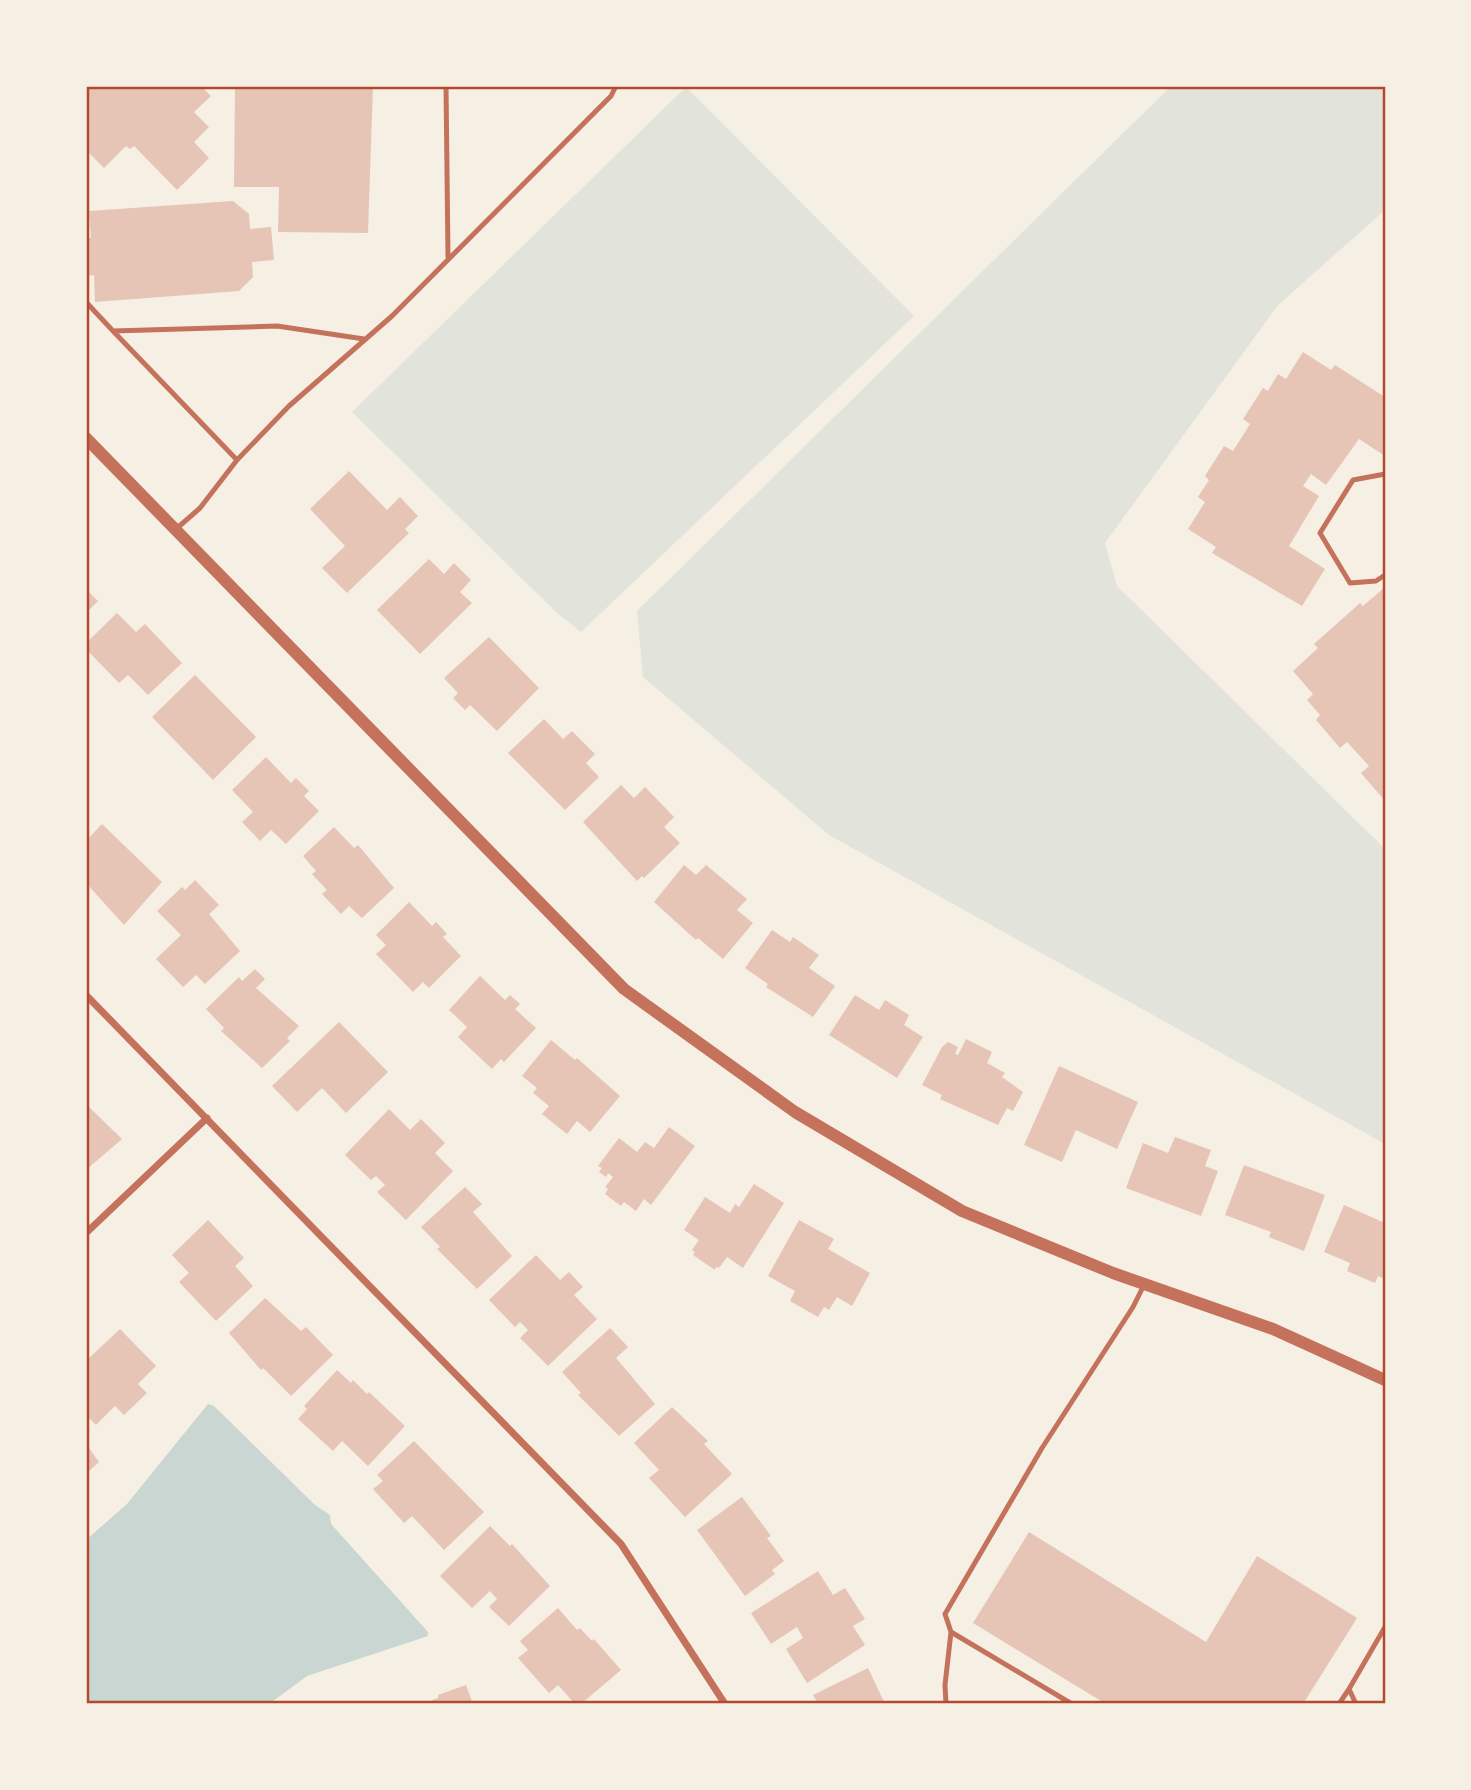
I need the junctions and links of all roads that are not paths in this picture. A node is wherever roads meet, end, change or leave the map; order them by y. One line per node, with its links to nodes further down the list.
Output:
1 (446, 86): 3 (lane)
2 (616, 86): 3 (lane)
3 (448, 257): 6 (lane)
4 (86, 302): 5 (lane)
5 (113, 331): 6 (lane); 8 (lane)
6 (364, 339): 8 (lane)
7 (86, 438): 10 (street)
8 (237, 460): 10 (lane)
9 (1385, 474): 11 (lane)
10 (176, 530): 15 (street)
11 (1385, 575)
12 (86, 996): 13 (street)
13 (207, 1118): 14 (street); 20 (street)
14 (86, 1233)
15 (1144, 1285): 16 (street); 18 (lane)
16 (1385, 1380)
17 (1385, 1627): 19 (lane)
18 (951, 1632): 21 (lane); 22 (lane)
19 (1349, 1689): 23 (lane); 24 (lane)
20 (721, 1703)
21 (946, 1704)
22 (1072, 1704)
23 (1339, 1704)
24 (1356, 1704)

